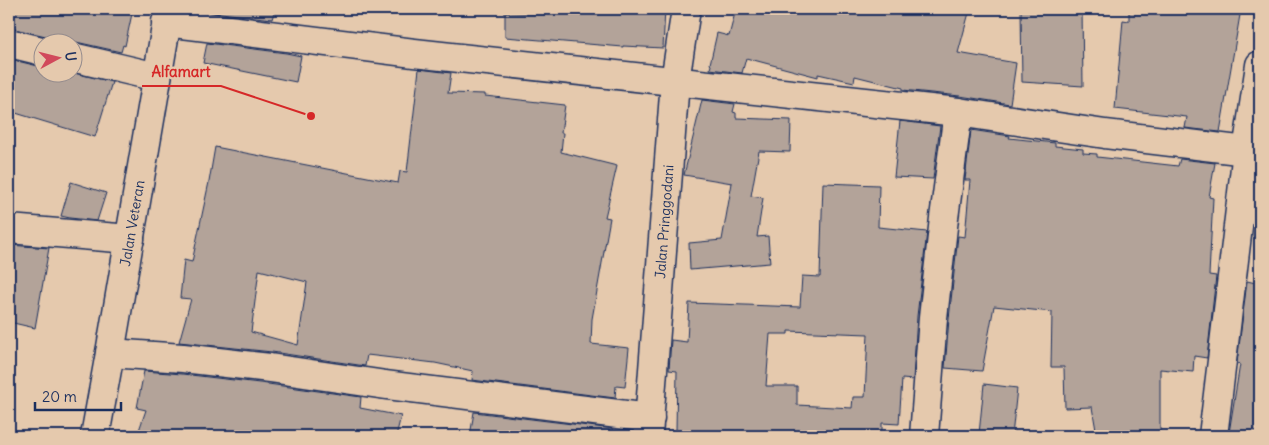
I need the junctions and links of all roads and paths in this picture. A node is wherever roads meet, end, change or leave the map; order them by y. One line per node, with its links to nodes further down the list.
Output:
1 (686, 9): 8 (street, Jalan Pringgodani)
2 (167, 16): 7 (street, Jalan Veteran); 8 (street)
3 (9, 43): 4 (street)
4 (32, 49)
5 (82, 60): 7 (street)
6 (1260, 65): 10 (street)
7 (157, 77): 12 (street, Jalan Veteran)
8 (675, 81): 9 (street); 14 (street, Jalan Pringgodani)
9 (958, 112): 10 (street); 16 (street)
10 (1251, 166): 17 (street)
11 (9, 229): 12 (street)
12 (130, 239): 13 (street, Jalan Veteran)
13 (110, 353): 14 (street); 15 (street, Jalan Veteran)
14 (649, 427)
15 (94, 436)
16 (924, 436)
17 (1213, 436)

